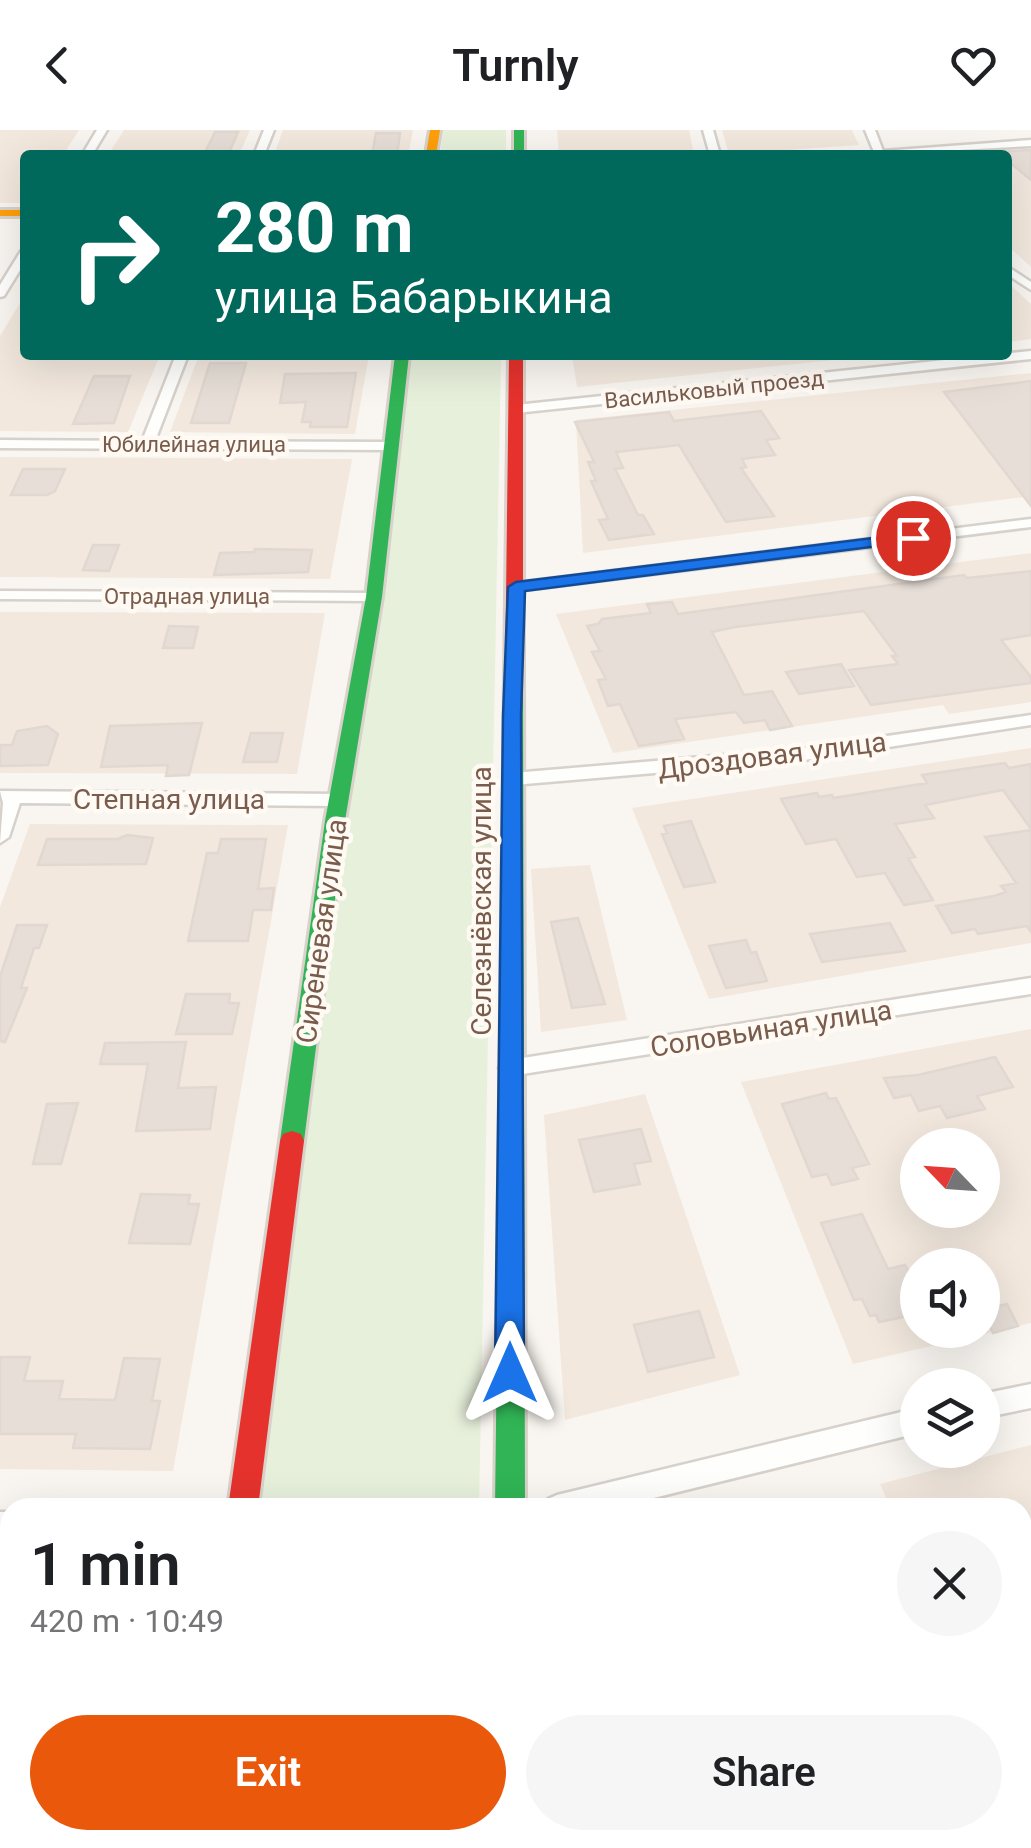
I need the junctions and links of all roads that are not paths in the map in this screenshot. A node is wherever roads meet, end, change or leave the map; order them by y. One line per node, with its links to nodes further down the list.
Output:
1 (1031, 143): 2 (street)
2 (943, 150)
3 (20, 261): 4 (street)
4 (0, 294)
5 (180, 360): 11 (street)
6 (401, 360): 12 (street, Сиреневая улица)
7 (516, 360): 9 (street, Селезнёвская улица)
8 (983, 360): 9 (street, Васильковый проезд)
9 (516, 409): 14 (street, Селезнёвская улица)
10 (0, 444): 11 (street, Юбилейная улица)
11 (148, 444): 12 (street, Юбилейная улица)
12 (388, 446): 16 (street, Сиреневая улица)
13 (1031, 523): 14 (street)
14 (516, 587): 18 (street, Селезнёвская улица)
15 (0, 595): 16 (street, Отрадная улица)
16 (374, 597): 20 (street, Сиреневая улица)
17 (1031, 720): 18 (street, Дроздовая улица)
18 (512, 779): 23 (street, Селезнёвская улица)
19 (7, 798): 20 (street, Степная улица); 21 (street)
20 (338, 800): 27 (street, Сиреневая улица)
21 (0, 836)
22 (1031, 986): 23 (street, Соловьиная улица)
23 (510, 1068): 28 (street, Селезнёвская улица)
24 (1031, 1396): 25 (street)
25 (1000, 1402)
26 (900, 1424): 29 (street)
27 (244, 1498)
28 (510, 1498)
29 (598, 1498)

